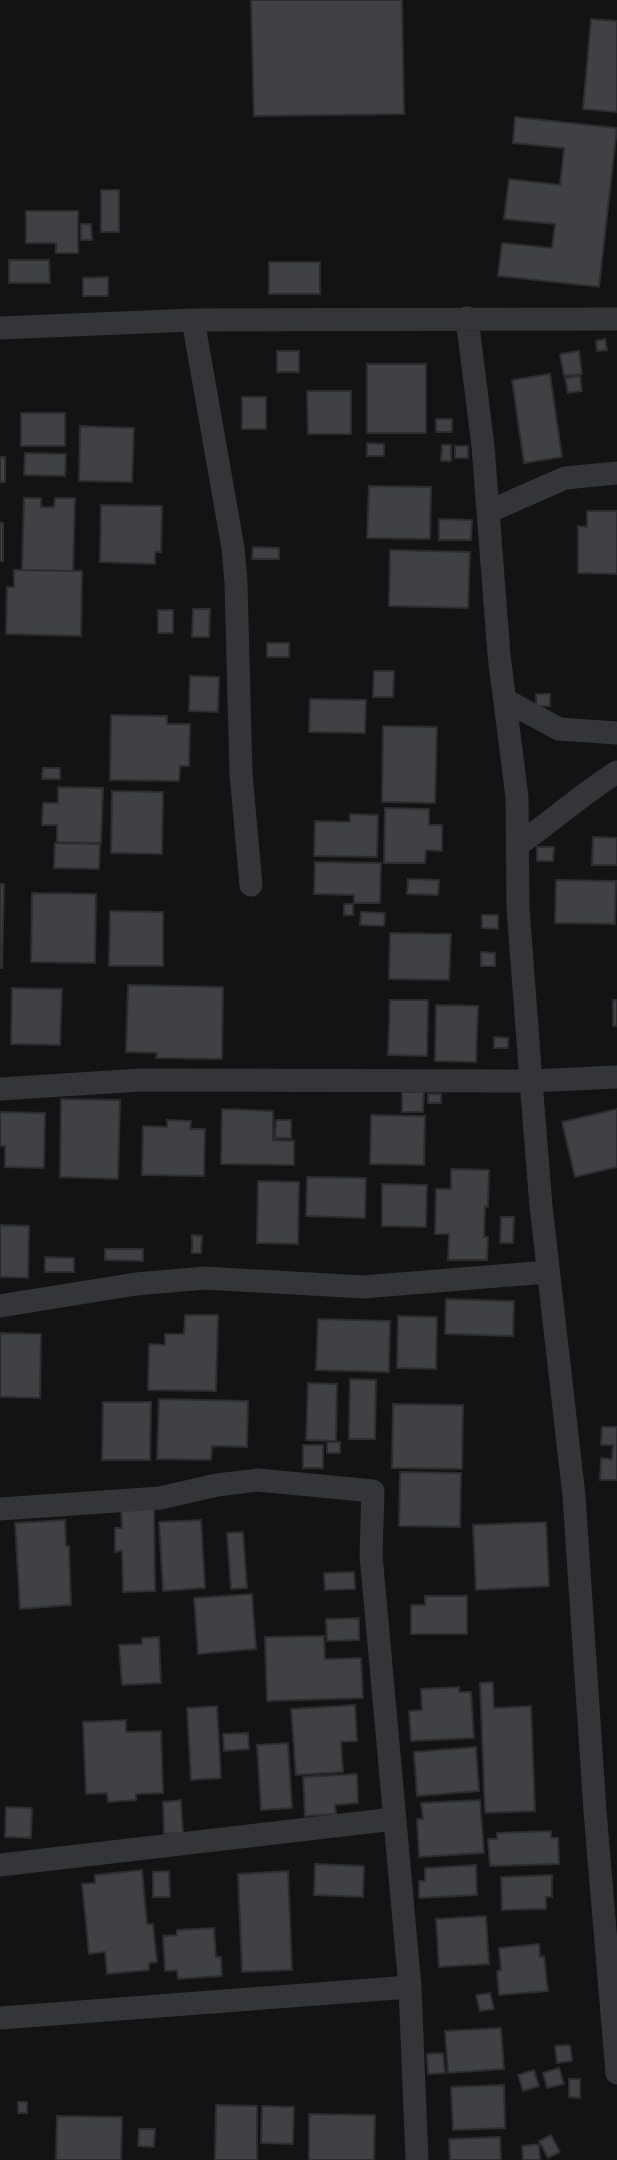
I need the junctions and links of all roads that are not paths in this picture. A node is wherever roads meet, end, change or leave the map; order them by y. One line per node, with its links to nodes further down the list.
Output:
1 (467, 318): 2 (street); 3 (street); 6 (street)
2 (617, 319)
3 (192, 320): 4 (street); 11 (street)
4 (0, 328)
5 (617, 473): 6 (street)
6 (488, 512): 7 (street)
7 (505, 700): 8 (street); 10 (street)
8 (617, 733)
9 (617, 772): 10 (street)
10 (518, 845): 13 (street)
11 (251, 885)
12 (617, 1077): 13 (street)
13 (531, 1081): 14 (street); 15 (street)
14 (0, 1089)
15 (548, 1272): 16 (street); 22 (street)
16 (0, 1306)
17 (0, 1509): 18 (street)
18 (394, 1819): 19 (street); 20 (street)
19 (0, 1865)
20 (410, 1987): 21 (street); 23 (street)
21 (0, 2018)
22 (617, 2073)
23 (417, 2160)

